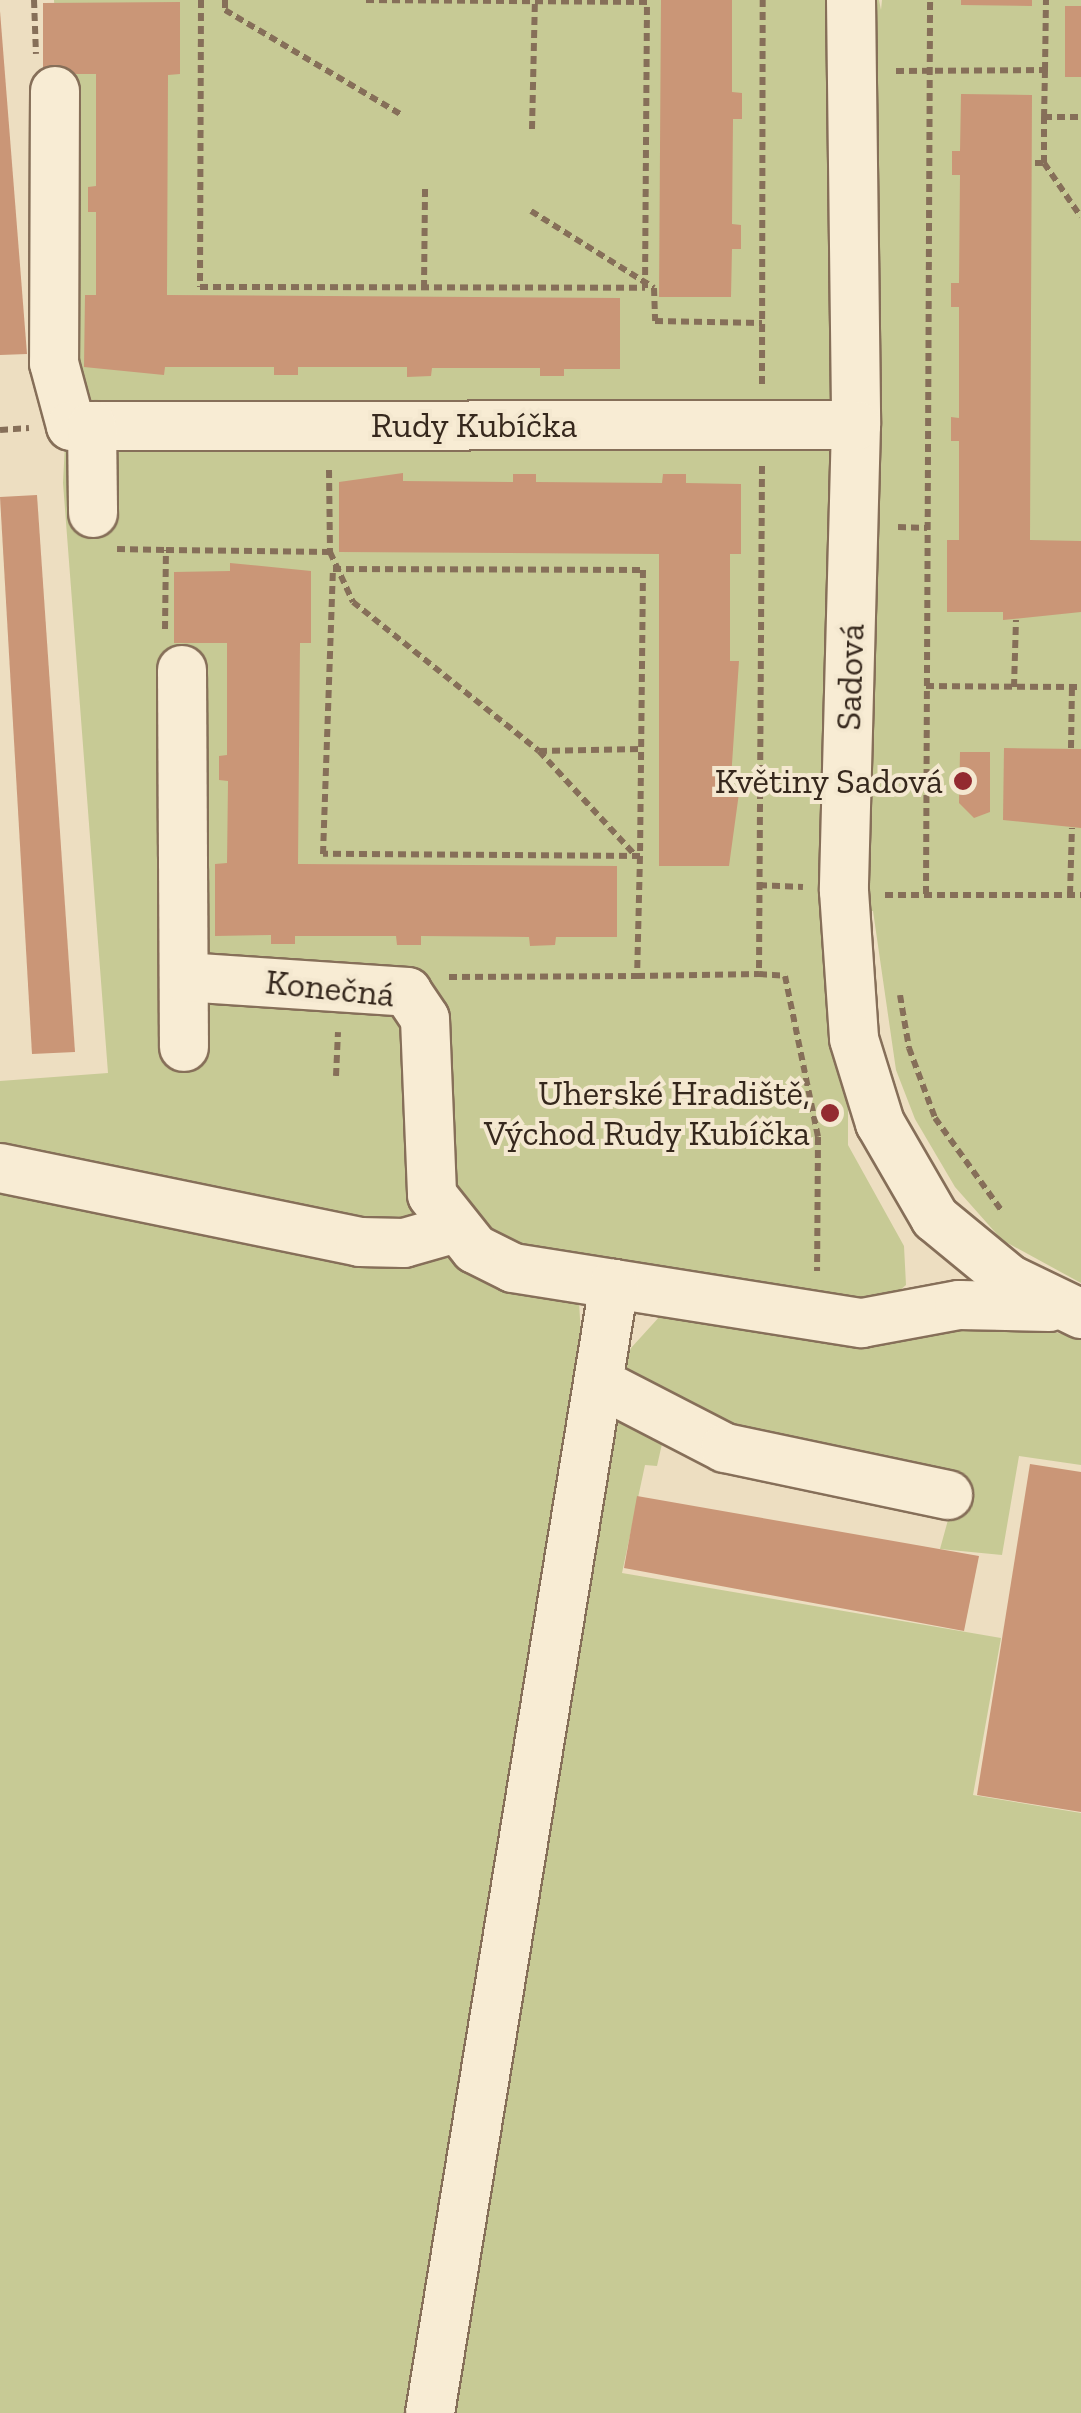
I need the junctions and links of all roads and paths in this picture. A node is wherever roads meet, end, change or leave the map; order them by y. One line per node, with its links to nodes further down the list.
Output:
1 (201, 0): 20 (path)
2 (225, 0): 13 (path)
3 (362, 0): 8 (path)
4 (763, 0): 22 (path)
5 (851, 0): 11 (street, Sadová)
6 (930, 0): 9 (path)
7 (1046, 0): 10 (path)
8 (534, 1): 16 (path); 21 (path)
9 (930, 70): 10 (path); 11 (path); 32 (path)
10 (1045, 70): 14 (path)
11 (852, 72): 23 (street, Sadová)
12 (55, 91): 25 (street)
13 (402, 115)
14 (1044, 117): 15 (path); 19 (path)
15 (1081, 117)
16 (532, 129)
17 (425, 188): 20 (path)
18 (531, 211): 21 (path)
19 (1081, 217)
20 (424, 288): 21 (path)
21 (645, 288): 22 (path)
22 (762, 322): 24 (path)
23 (856, 424): 24 (street, Rudy Kubíčka); 41 (street, Sadová)
24 (762, 425): 26 (street, Rudy Kubíčka); 40 (path)
25 (92, 426): 26 (street, Rudy Kubíčka); 27 (street)
26 (330, 426): 28 (path)
27 (93, 513)
28 (330, 552): 29 (path); 31 (path)
29 (334, 569): 36 (path); 37 (path); 39 (path)
30 (1016, 620): 33 (path)
31 (182, 670): 49 (street)
32 (926, 686): 33 (path); 42 (path)
33 (1014, 687): 34 (path)
34 (1076, 687): 35 (path)
35 (1071, 748)
36 (641, 749): 37 (path); 39 (path)
37 (539, 752): 39 (path)
38 (1072, 828): 43 (path)
39 (640, 856): 47 (path)
40 (759, 884): 41 (path); 46 (path)
41 (866, 893): 42 (path); 45 (path); 53 (street, Sadová)
42 (926, 894): 43 (path)
43 (1070, 894): 44 (path)
44 (1081, 894)
45 (889, 911)
46 (759, 974): 47 (path); 59 (path)
47 (638, 976): 50 (path)
48 (897, 976): 54 (path)
49 (184, 977): 50 (street, Konečná); 51 (street)
50 (407, 992): 55 (street, Konečná)
51 (184, 1047)
52 (0, 1168): 55 (street)
53 (935, 1218): 57 (street, Sadová); 58 (street)
54 (1018, 1223)
55 (454, 1229): 56 (street, Konečná)
56 (614, 1284): 59 (street, Konečná); 60 (street)
57 (1072, 1311): 58 (street, Konečná)
58 (905, 1317): 59 (street, Konečná)
59 (817, 1318)
60 (603, 1385): 61 (street); 62 (street)
61 (948, 1495)
62 (430, 2413)

